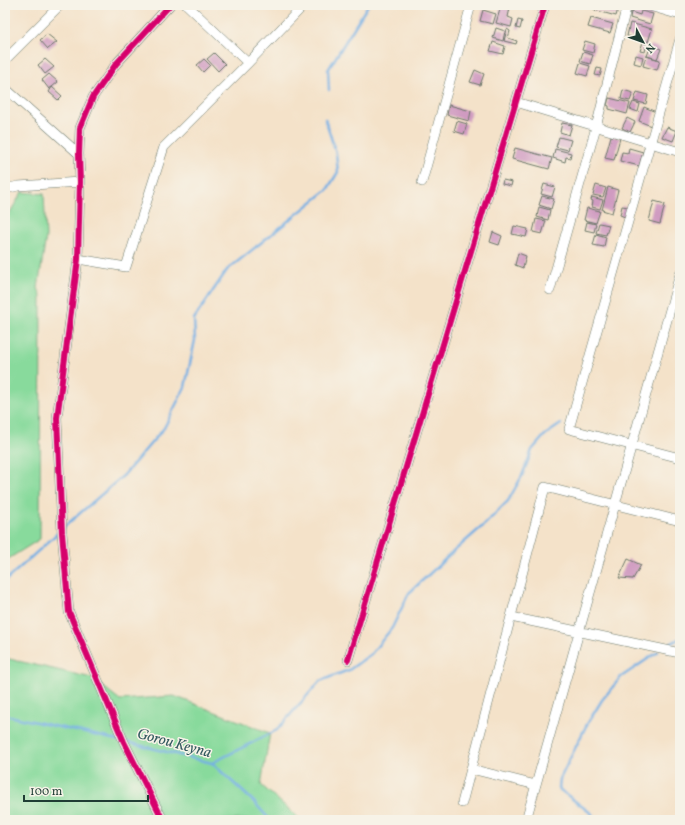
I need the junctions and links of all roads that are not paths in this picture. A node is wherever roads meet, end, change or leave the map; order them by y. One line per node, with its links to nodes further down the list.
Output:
1 (60, 5): 11 (street)
2 (170, 5): 18 (street)
3 (187, 5): 12 (street)
4 (304, 5): 12 (street)
5 (471, 5): 20 (street)
6 (545, 5): 14 (street)
7 (628, 5): 15 (street)
8 (646, 5): 9 (street)
9 (680, 14)
10 (680, 39): 16 (street)
11 (5, 60)
12 (248, 63): 22 (street)
13 (5, 88): 18 (street)
14 (516, 102): 15 (street); 32 (street)
15 (596, 127): 16 (street); 24 (street)
16 (650, 144): 17 (street); 25 (street)
17 (680, 152)
18 (78, 154): 19 (street)
19 (80, 182): 21 (street); 22 (street)
20 (422, 182)
21 (5, 189)
22 (78, 259): 36 (street)
23 (680, 274): 25 (street)
24 (550, 290)
25 (632, 445): 26 (street); 27 (street)
26 (680, 458)
27 (615, 505): 28 (street); 29 (street); 30 (street)
28 (680, 522)
29 (511, 617): 30 (street); 33 (street)
30 (579, 632): 31 (street); 34 (street)
31 (680, 653)
32 (348, 660)
33 (471, 769): 34 (street); 35 (street)
34 (536, 785): 37 (street)
35 (462, 804)
36 (163, 820)
37 (526, 820)

